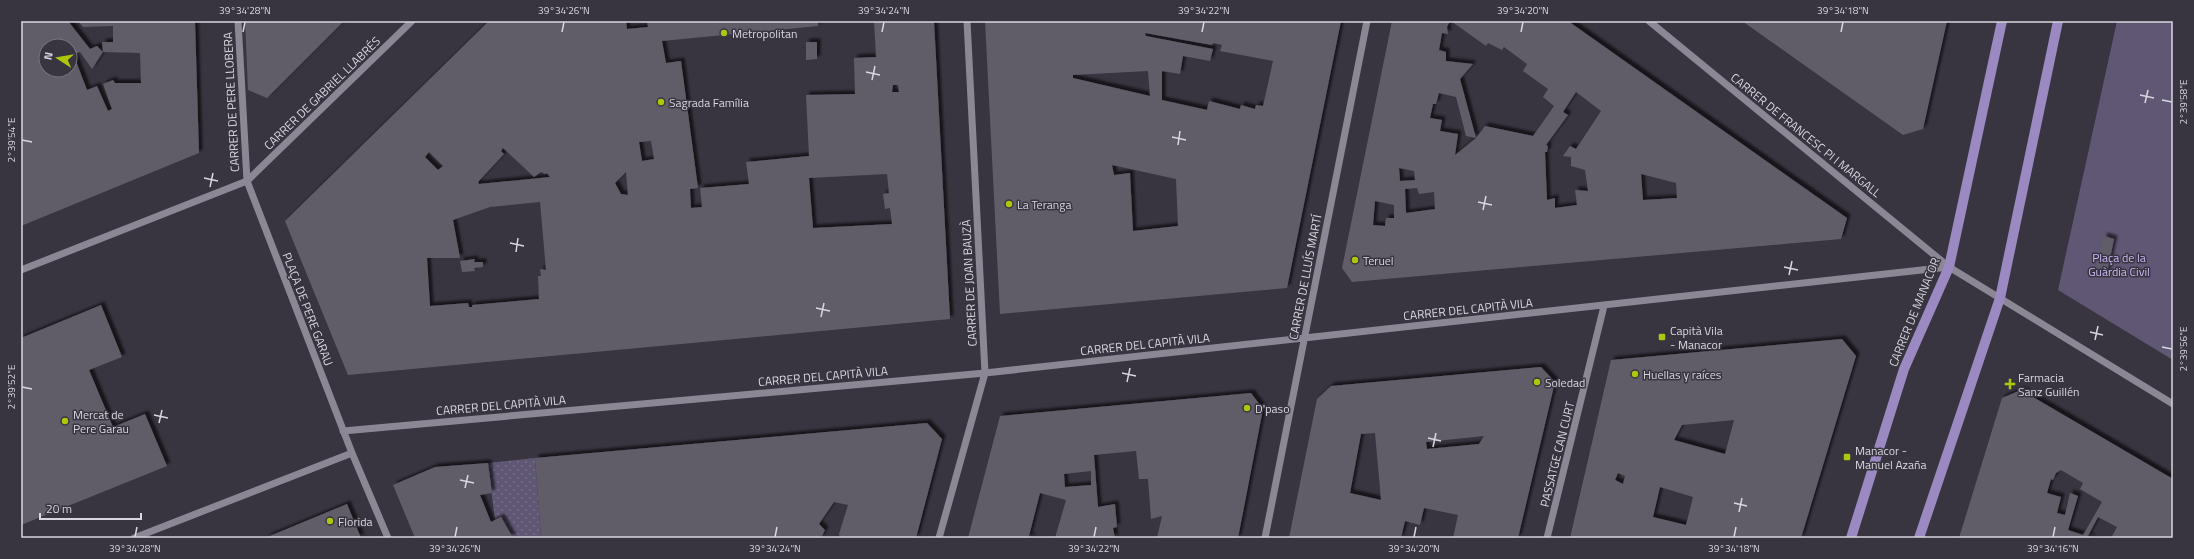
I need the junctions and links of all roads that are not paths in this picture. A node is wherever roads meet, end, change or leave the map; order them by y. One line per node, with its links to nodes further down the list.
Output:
1 (238, 21): 9 (street, CARRER DE PERE LLOBERA)
2 (412, 21): 9 (street, CARRER DE GABRIEL LLABRÉS)
3 (967, 21): 15 (street, CARRER DE JOAN BAUZÀ)
4 (1367, 21): 14 (street, CARRER DE LLUÍS MARTÍ)
5 (1649, 21): 8 (street, CARRER DE FRANCESC PI I MARGALL)
6 (2002, 21): 10 (main road, CARRER DE MANACOR)
7 (2058, 21): 12 (main road)
8 (1657, 24): 10 (street, CARRER DE FRANCESC PI I MARGALL)
9 (247, 181): 11 (street); 17 (street, PLAÇA DE PERE GARAU)
10 (1948, 267): 12 (street, CARRER DE FRANCESC PI I MARGALL); 13 (street, CARRER DEL CAPITÀ VILA); 24 (main road, CARRER DE MANACOR)
11 (21, 270)
12 (2000, 298): 16 (street, CARRER DE FRANCESC PI I MARGALL); 25 (main road)
13 (1604, 306): 14 (street, CARRER DEL CAPITÀ VILA); 23 (street, PASSATGE CAN CURT)
14 (1305, 337): 15 (street, CARRER DEL CAPITÀ VILA); 22 (street, CARRER DE LLUÍS MARTÍ)
15 (984, 373): 17 (street, CARRER DEL CAPITÀ VILA); 21 (street, CARRER DE JOAN BAUZÀ)
16 (2173, 404)
17 (343, 430): 18 (street, PLAÇA DE PERE GARAU)
18 (352, 453): 19 (street); 20 (street, PLAÇA DE PERE GARAU)
19 (134, 538)
20 (388, 538)
21 (939, 538)
22 (1265, 538)
23 (1547, 538)
24 (1851, 538)
25 (1919, 538)

